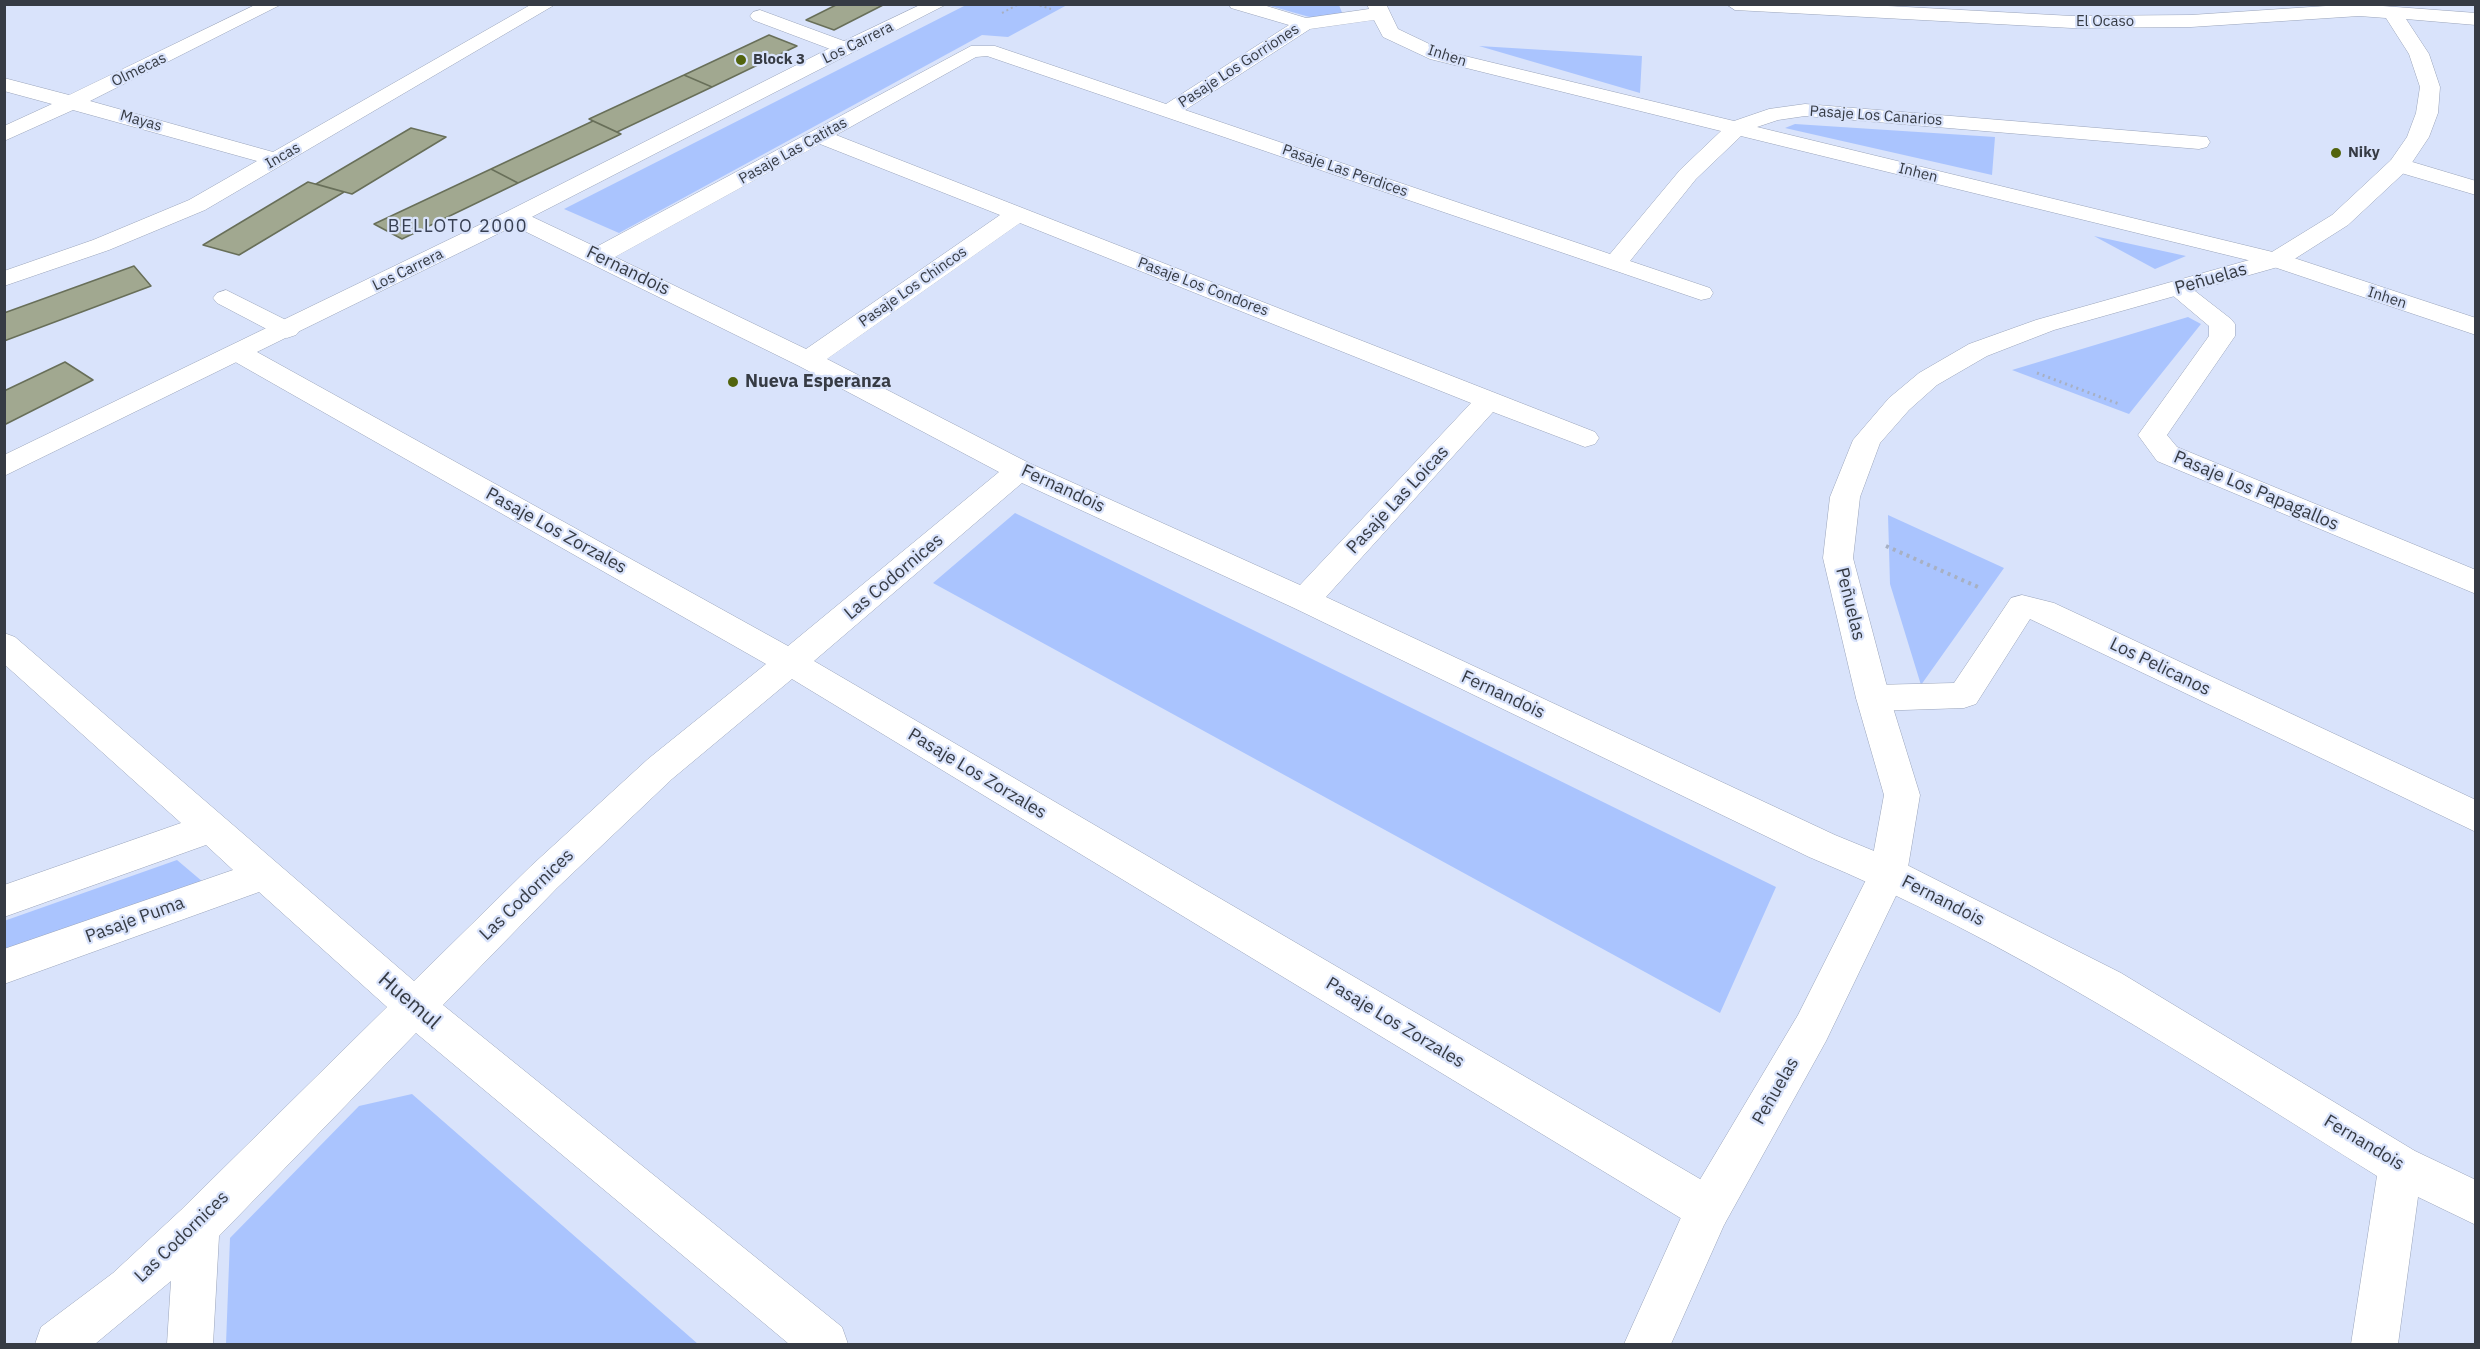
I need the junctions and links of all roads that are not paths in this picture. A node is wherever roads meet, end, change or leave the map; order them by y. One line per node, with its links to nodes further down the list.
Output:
1 (273, 4): 14 (street, Olmecas)
2 (547, 4): 20 (street, Incas)
3 (938, 4): 11 (street, Los Carrera)
4 (1238, 4): 10 (street)
5 (1735, 4): 7 (street, El Ocaso)
6 (1378, 9): 10 (street, Pasaje Los Gorriones); 16 (street, Inhen)
7 (2392, 13): 9 (street, El Ocaso); 21 (street, Peñuelas)
8 (760, 16): 11 (street)
9 (2475, 19)
10 (1305, 24): 15 (street, Pasaje Los Gorriones)
11 (845, 48): 24 (street, Los Carrera)
12 (988, 50): 15 (street, Pasaje Las Perdices); 18 (street, Pasaje Las Catitas)
13 (4, 84): 14 (street, Mayas)
14 (73, 102): 17 (street, Olmecas); 20 (street, Mayas)
15 (1169, 111): 27 (street, Pasaje Las Perdices)
16 (1737, 129): 19 (street, Pasaje Los Canarios); 26 (street, Inhen); 27 (street, Pasaje Los Canarios)
17 (4, 135)
18 (820, 136): 23 (street, Pasaje Los Condores); 25 (street, Pasaje Las Catitas)
19 (2199, 142)
20 (278, 159): 28 (street, Incas)
21 (2399, 165): 22 (street); 26 (street, Peñuelas)
22 (2475, 188)
23 (1018, 214): 35 (street, Pasaje Los Chincos); 36 (street, Pasaje Los Condores)
24 (514, 218): 25 (street, Fernandois); 33 (street, Los Carrera)
25 (598, 256): 35 (street, Fernandois)
26 (2276, 260): 29 (street, Peñuelas); 32 (street, Inhen)
27 (1615, 263): 30 (street, Pasaje Las Perdices)
28 (4, 279)
29 (2177, 289): 40 (street, Pasaje Los Papagallos); 44 (street, Peñuelas)
30 (1701, 293)
31 (226, 298): 33 (street)
32 (2475, 327)
33 (287, 330): 34 (street, Los Carrera)
34 (239, 353): 38 (street, Los Carrera); 43 (street, Pasaje Los Zorzales)
35 (808, 360): 39 (street, Fernandois)
36 (1490, 399): 37 (street, Pasaje Los Condores); 41 (street, Pasaje Las Loicas)
37 (1585, 438)
38 (4, 467)
39 (1019, 470): 41 (street, Fernandois); 43 (street, Las Codornices)
40 (2475, 583)
41 (1305, 600): 47 (street, Fernandois)
42 (4, 645): 46 (street, Huemul)
43 (789, 662): 51 (street, Las Codornices); 54 (street, Pasaje Los Zorzales)
44 (1873, 698): 45 (street, Los Pelicanos); 47 (street, Peñuelas)
45 (2475, 817)
46 (213, 827): 48 (street, Huemul); 49 (street)
47 (1888, 873): 52 (street, Fernandois); 54 (street, Peñuelas)
48 (266, 874): 50 (street, Pasaje Puma); 51 (street, Huemul)
49 (4, 901)
50 (4, 967)
51 (414, 1006): 55 (street, Las Codornices); 58 (street, Huemul)
52 (2400, 1166): 53 (street, Fernandois); 60 (street)
53 (2475, 1203)
54 (1708, 1209): 59 (street, Peñuelas)
55 (197, 1226): 56 (street, Las Codornices); 57 (street)
56 (58, 1344)
57 (190, 1344)
58 (825, 1344)
59 (1647, 1344)
60 (2375, 1344)

